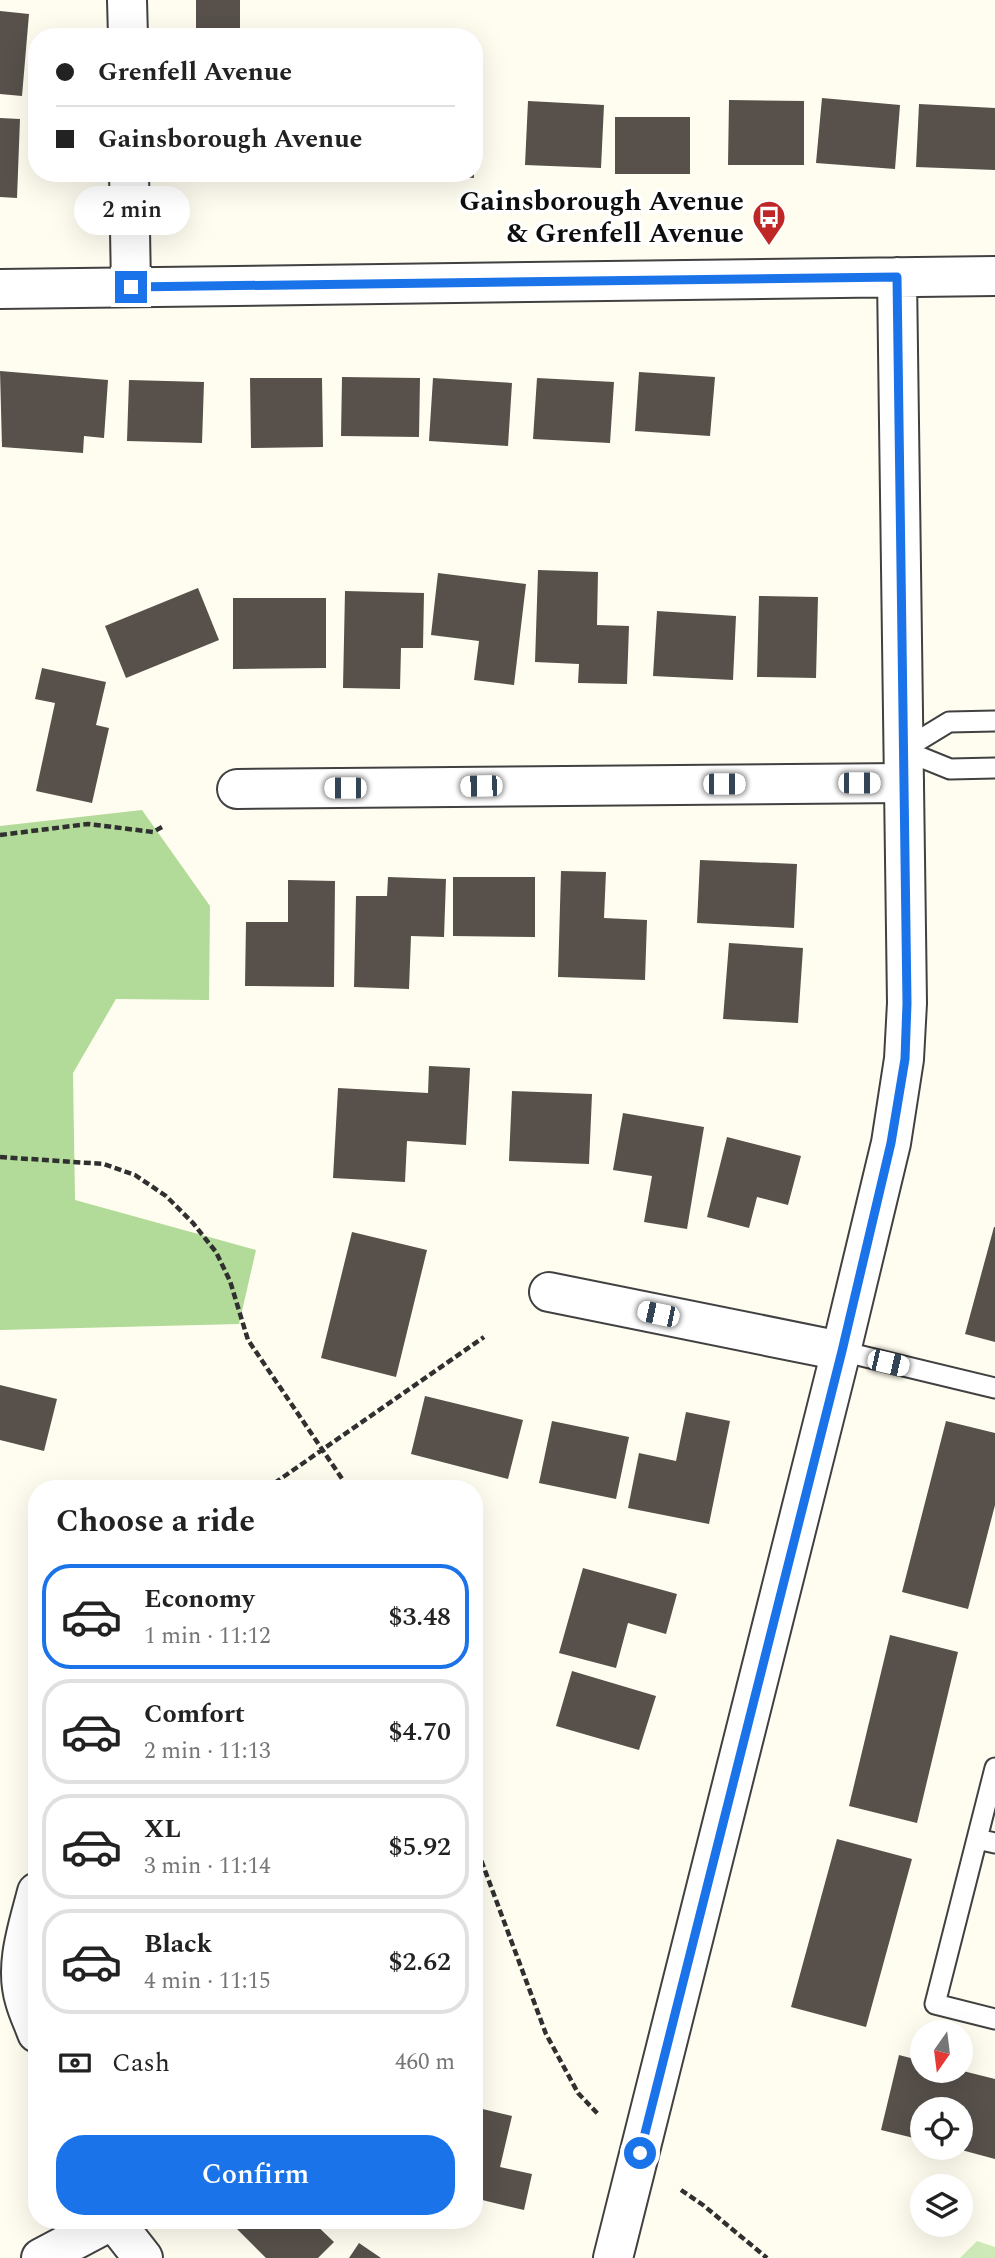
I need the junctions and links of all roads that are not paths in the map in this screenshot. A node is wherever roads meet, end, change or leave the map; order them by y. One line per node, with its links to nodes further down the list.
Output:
1 (127, 0): 2 (street)
2 (128, 28)
3 (130, 182): 6 (street)
4 (995, 276): 5 (street)
5 (897, 277): 6 (street); 9 (street)
6 (131, 287): 7 (street)
7 (0, 289)
8 (995, 721): 9 (lane)
9 (904, 767): 10 (lane); 11 (street); 13 (street)
10 (995, 768)
11 (237, 789)
12 (550, 1292): 13 (street)
13 (842, 1351): 14 (lane); 24 (street)
14 (995, 1388)
15 (995, 1768): 16 (lane)
16 (986, 1841): 19 (lane)
17 (28, 1929): 18 (street)
18 (28, 2010)
19 (995, 2020)
20 (97, 2229): 22 (street)
21 (119, 2229): 23 (street)
22 (41, 2258)
23 (143, 2258)
24 (613, 2258)

